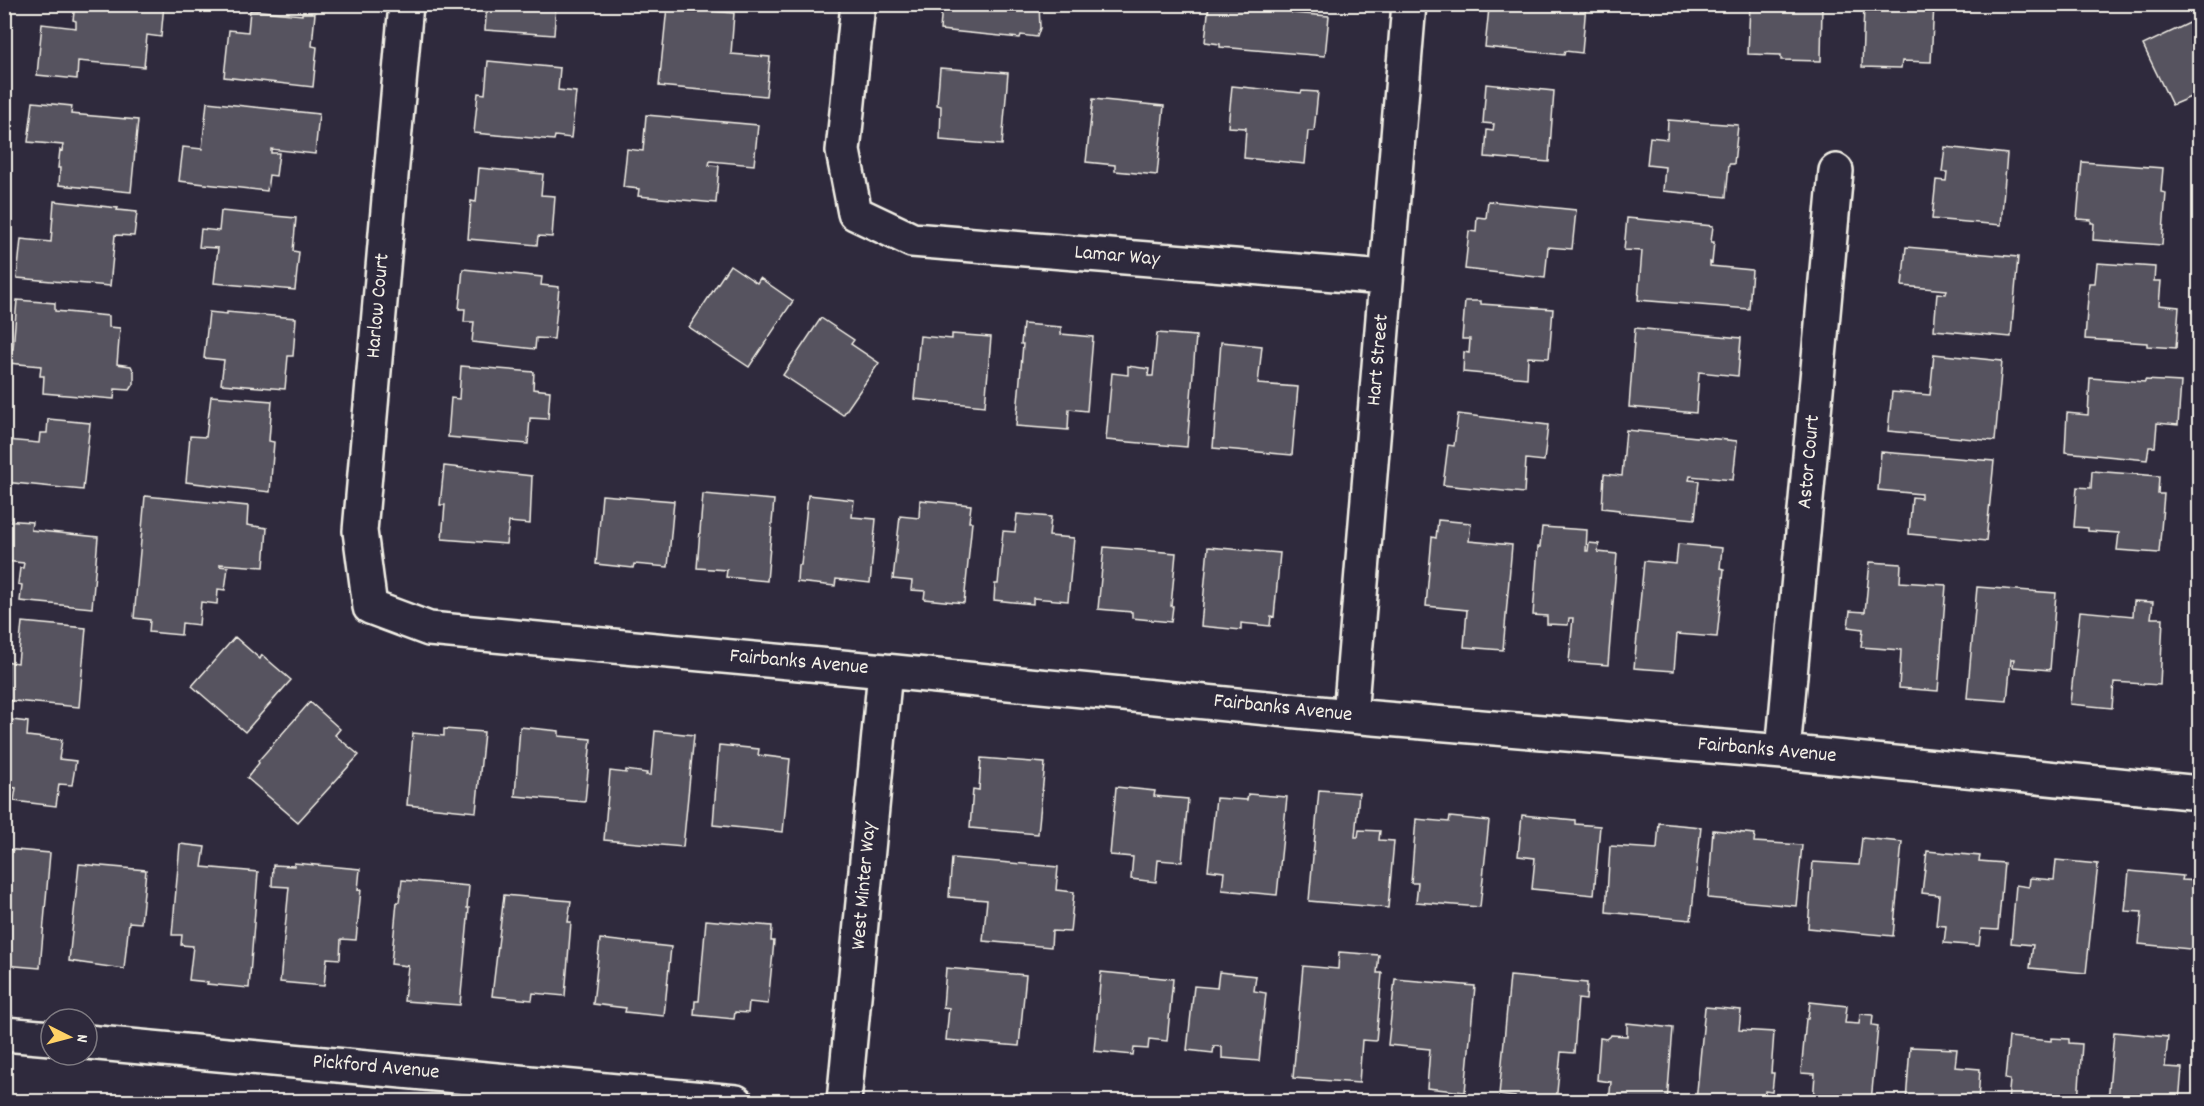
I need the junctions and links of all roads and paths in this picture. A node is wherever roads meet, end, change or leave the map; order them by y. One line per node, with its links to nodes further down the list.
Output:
1 (406, 4): 6 (street, Harlow Court)
2 (858, 4): 5 (street, Lamar Way)
3 (1409, 4): 5 (street, Hart Street)
4 (1836, 171): 9 (street, Astor Court)
5 (1385, 278): 8 (street, Hart Street)
6 (370, 608): 7 (street, Fairbanks Avenue)
7 (885, 671): 8 (street, Fairbanks Avenue); 15 (street, West Minter Way)
8 (1350, 716): 9 (street, Fairbanks Avenue)
9 (1783, 752): 10 (street, Fairbanks Avenue)
10 (2199, 793)
11 (4, 1034): 12 (street)
12 (39, 1037)
13 (99, 1043): 14 (street, Pickford Avenue)
14 (736, 1101)
15 (844, 1101)

